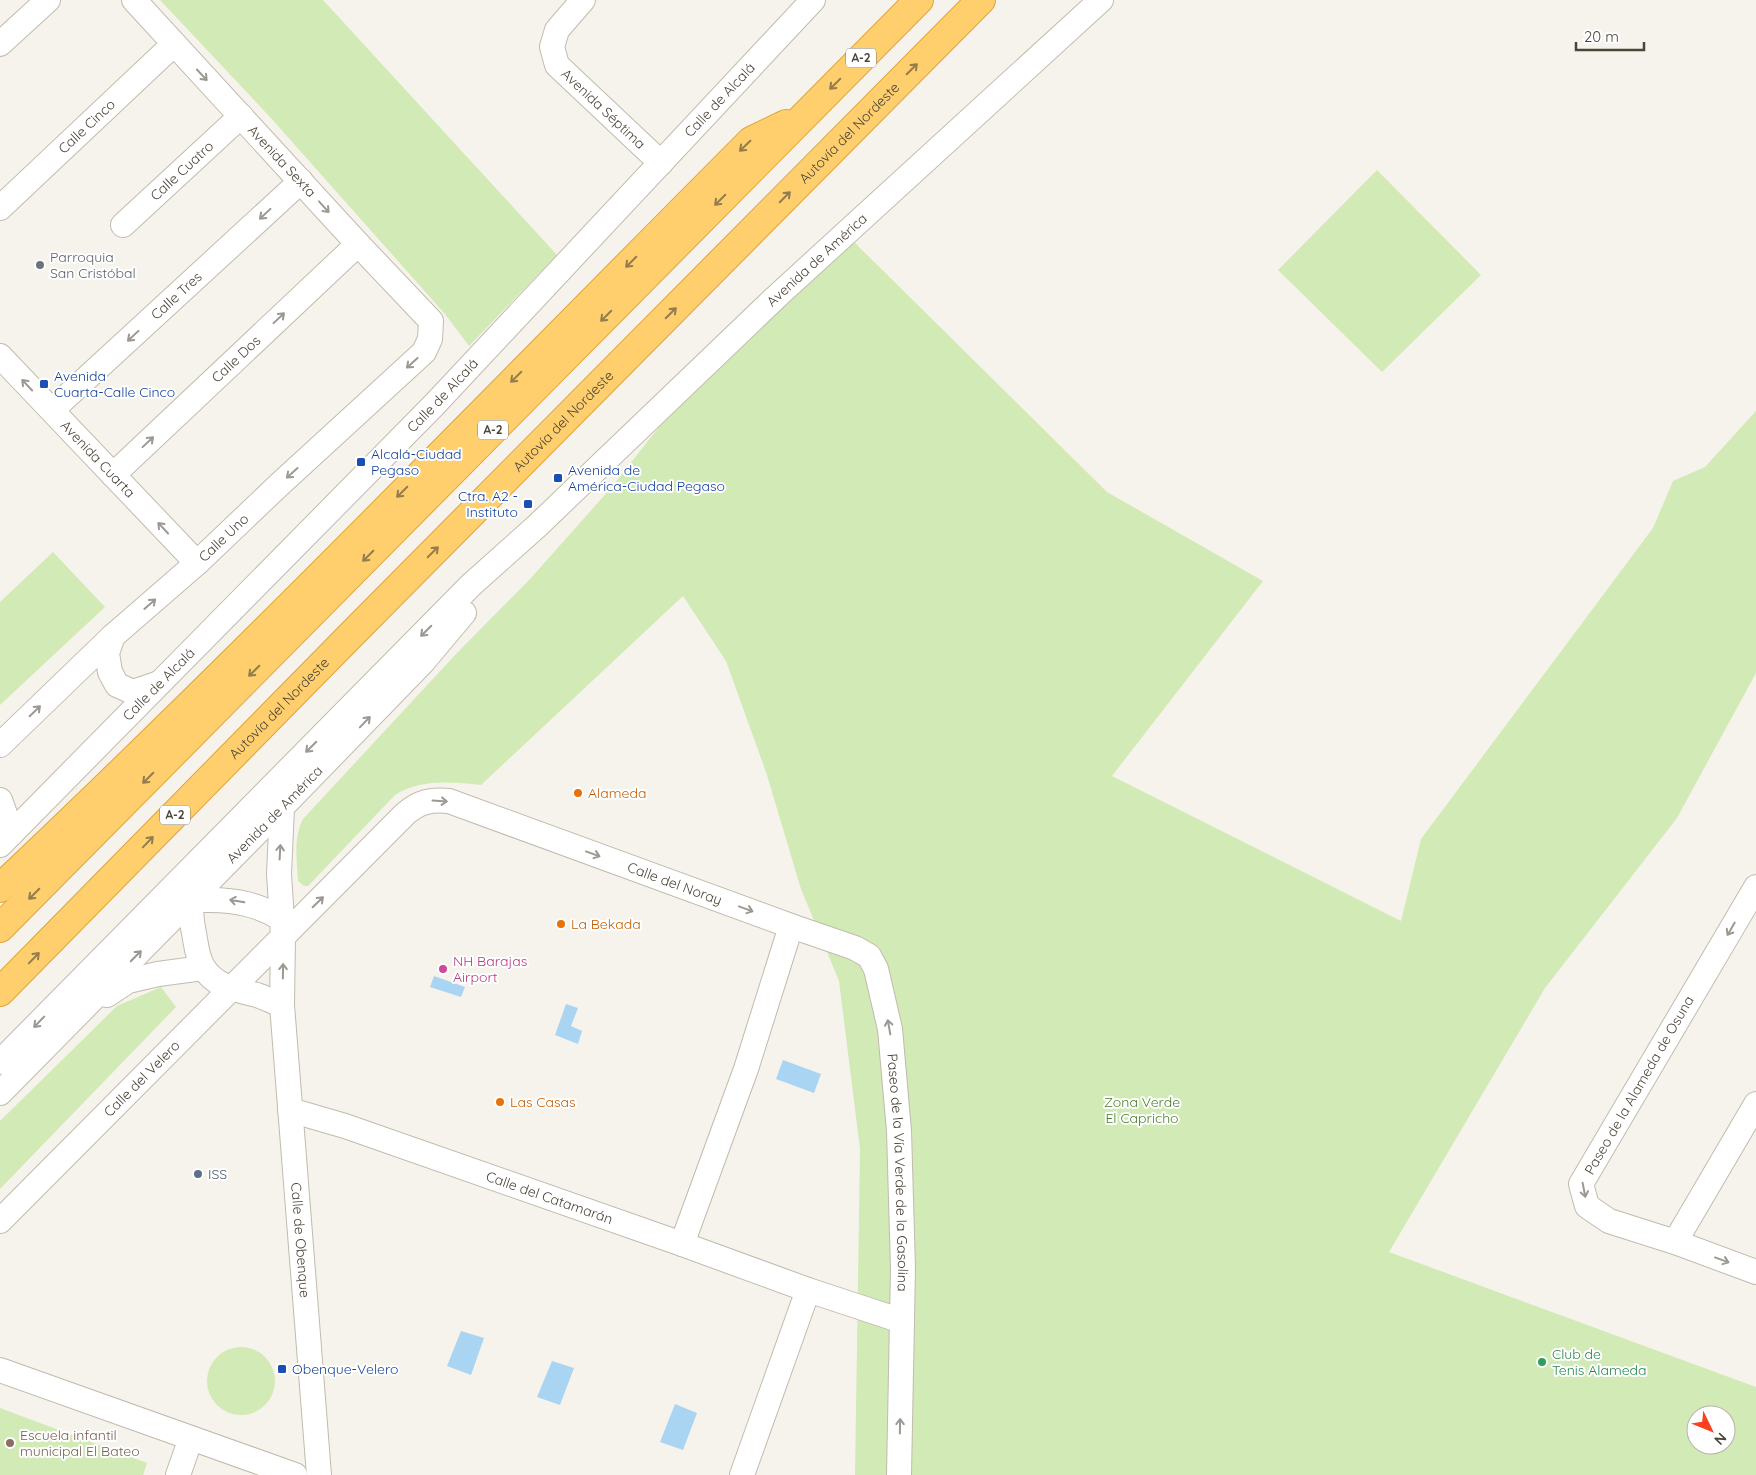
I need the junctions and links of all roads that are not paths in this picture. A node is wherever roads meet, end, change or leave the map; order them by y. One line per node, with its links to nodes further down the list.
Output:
1 (48, 0): 8 (street)
2 (134, 0): 9 (street, Avenida Sexta)
3 (583, 0): 12 (street, Avenida Séptima)
4 (813, 0): 12 (street, Calle de Alcalá)
5 (919, 0): 11 (highway, A-2, one-way to 11)
6 (981, 0): 39 (highway, Autovía del Nordeste / A-2, one-way to 6)
7 (1101, 0): 21 (street, Avenida de América)
8 (0, 44)
9 (174, 44): 10 (street, Avenida Sexta, one-way to 10); 14 (street, Calle Cinco)
10 (241, 116): 13 (street, Avenida Sexta); 15 (street, Calle Cuatro)
11 (804, 116): 30 (highway, one-way to 30); 35 (highway, A-2, one-way to 35)
12 (661, 163): 24 (street, Calle de Alcalá)
13 (301, 180): 16 (street, Avenida Sexta, one-way to 16); 19 (street, Calle Tres, one-way to 19)
14 (0, 208)
15 (123, 225)
16 (358, 244): 17 (street, Avenida Sexta); 20 (street, Calle Dos, one-way to 16)
17 (431, 321): 22 (street, Calle Uno, one-way to 22)
18 (0, 356): 19 (street, Avenida Cuarta, one-way to 18)
19 (52, 410): 20 (street, Avenida Cuarta)
20 (113, 475): 22 (street, Avenida Cuarta, one-way to 20)
21 (537, 526): 27 (street, Avenida de América, one-way to 21); 29 (street, Avenida de América, one-way to 29)
22 (197, 563): 23 (street, Calle Uno, one-way to 22)
23 (113, 636): 24 (street); 25 (street, Calle Uno, one-way to 23)
24 (159, 683): 28 (street, Calle de Alcalá)
25 (0, 745)
26 (0, 800): 28 (street)
27 (282, 807): 32 (street, Avenida de América); 34 (street, Calle de Obenque, one-way to 27)
28 (6, 839)
29 (208, 850): 32 (street); 36 (street, Avenida de América)
30 (0, 888)
31 (1754, 893): 48 (street, Paseo de la Alameda de Osuna, one-way to 48)
32 (191, 900): 34 (street, one-way to 32); 36 (street); 37 (street); 41 (street, Avenida de América, one-way to 32)
33 (791, 926): 34 (street, Calle del Noray, one-way to 33); 49 (street); 52 (street, Paseo de la Vía Verde de la Gasolina, one-way to 33)
34 (283, 927): 38 (street, Calle del Velero); 40 (street, Calle de Obenque, one-way to 34)
35 (0, 928)
36 (114, 945): 42 (street, Avenida de América, one-way to 42)
37 (203, 968): 38 (street); 41 (street)
38 (231, 990): 40 (street); 47 (street, Calle del Velero)
39 (0, 992)
40 (282, 1005): 45 (street, Calle de Obenque)
41 (77, 1015): 43 (street, Avenida de América)
42 (0, 1062)
43 (0, 1093)
44 (1756, 1104): 46 (street)
45 (290, 1110): 49 (street, Calle del Catamarán); 57 (street, Calle de Obenque)
46 (1749, 1130): 48 (street)
47 (0, 1221)
48 (1674, 1242): 50 (street, Paseo de la Alameda de Osuna, one-way to 50)
49 (682, 1244): 51 (street, Calle del Catamarán)
50 (1756, 1272)
51 (808, 1290): 52 (street, Calle del Catamarán); 58 (street)
52 (902, 1321): 59 (street, Paseo de la Vía Verde de la Gasolina, one-way to 52)
53 (0, 1370): 54 (street)
54 (191, 1438): 55 (street); 56 (street)
55 (178, 1475)
56 (295, 1475)
57 (319, 1475)
58 (742, 1475)
59 (899, 1475)

